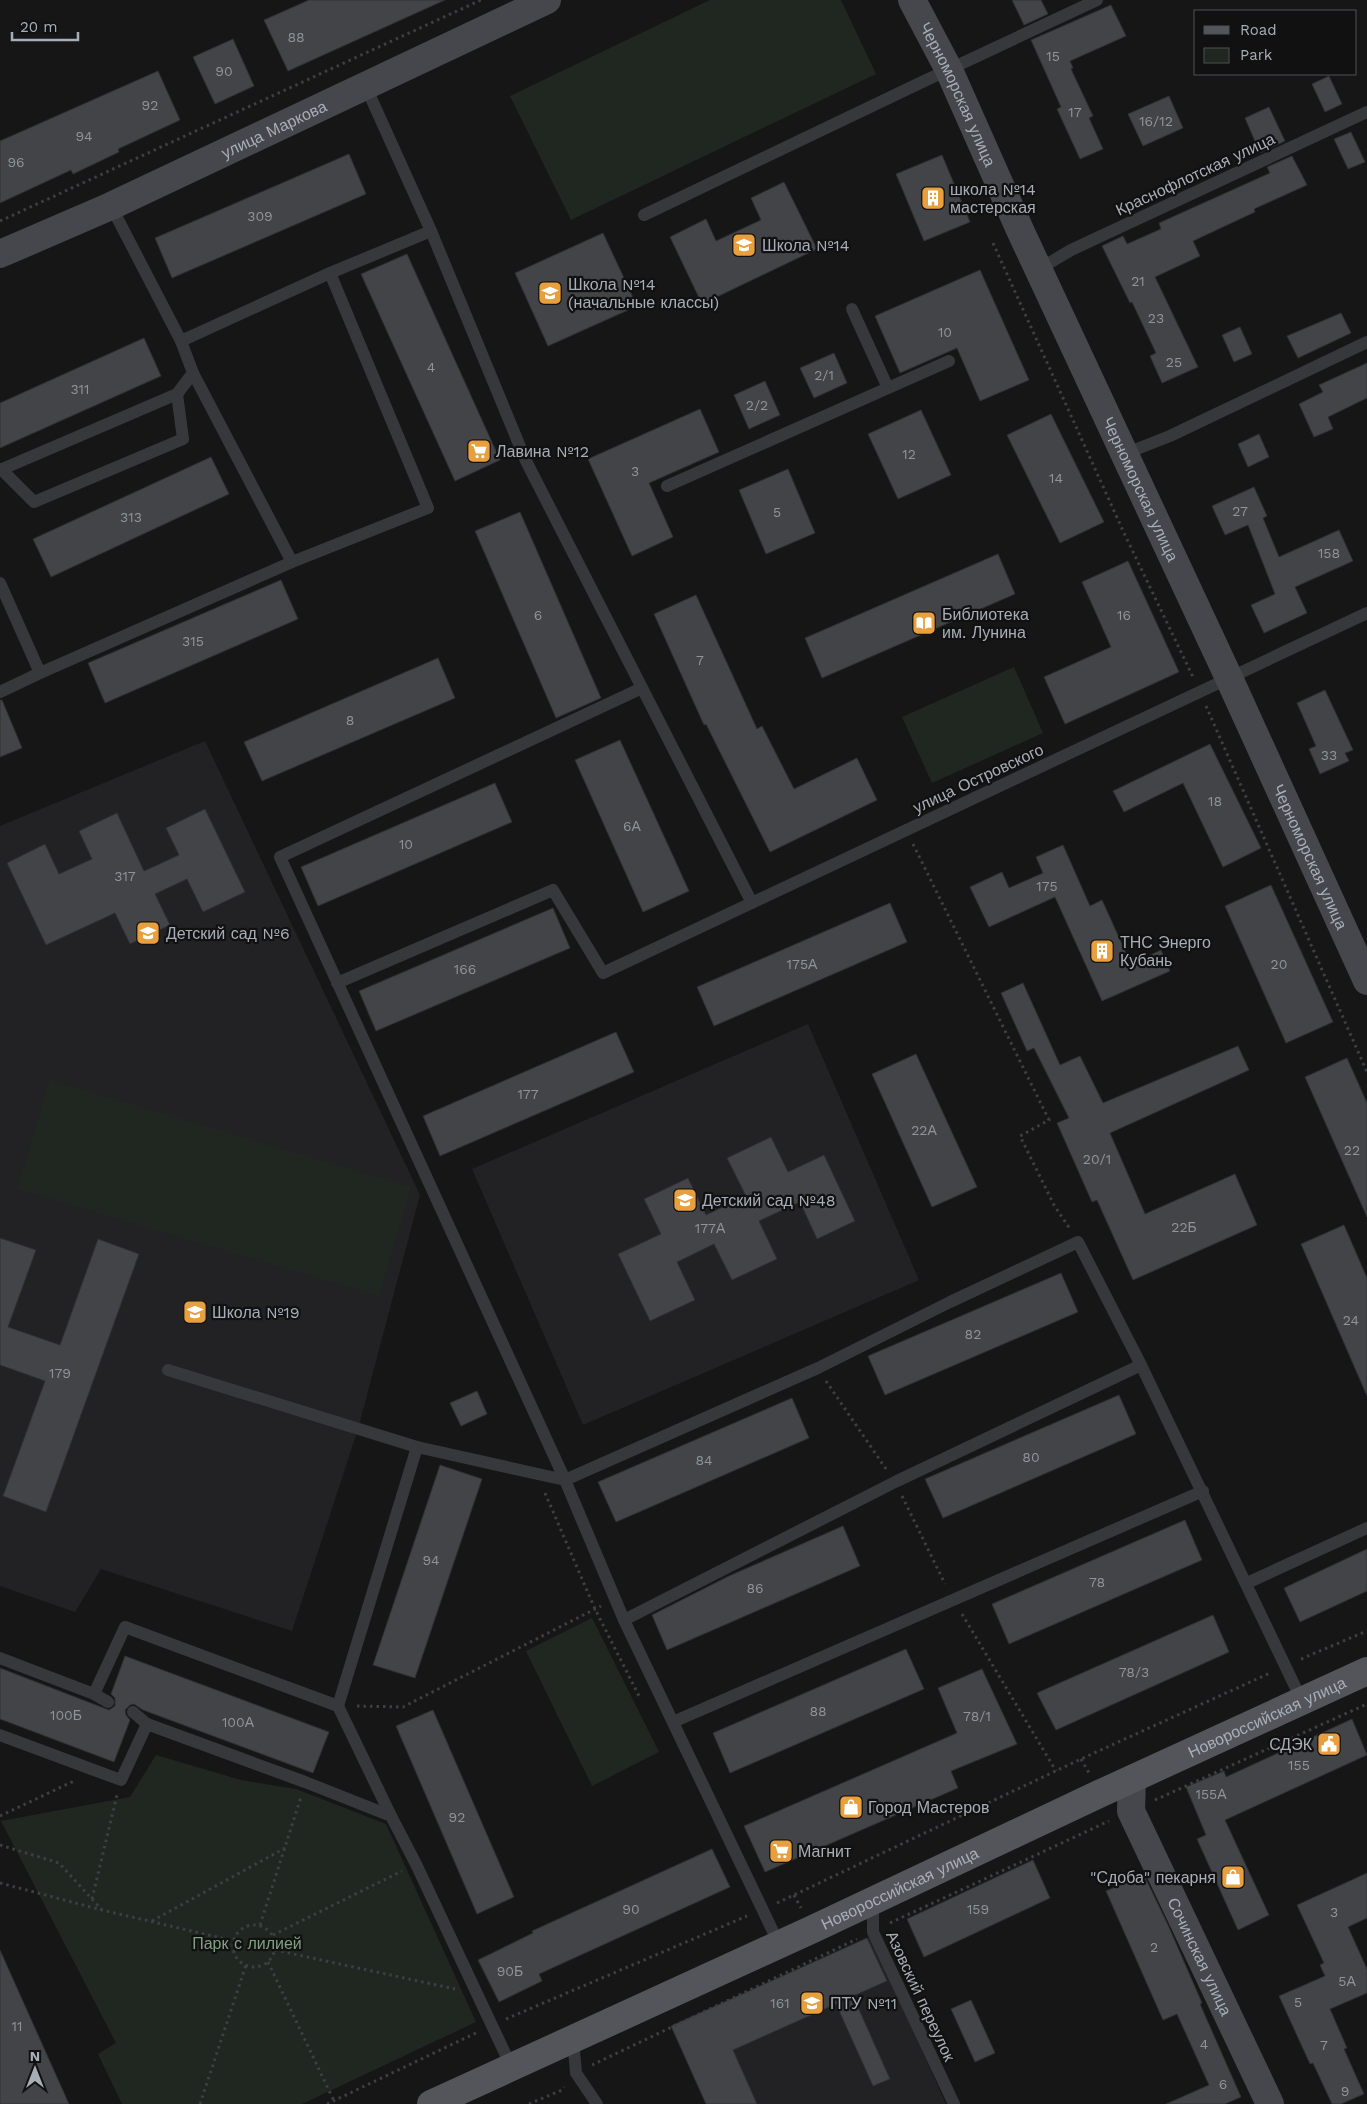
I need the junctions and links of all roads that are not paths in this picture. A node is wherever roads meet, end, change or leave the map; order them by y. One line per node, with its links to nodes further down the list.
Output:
1 (547, 0): 5 (main road, улица Маркова)
2 (912, 0): 4 (main road, Черноморская улица)
3 (1097, 0): 4 (lane)
4 (949, 70): 8 (lane); 11 (main road, Черноморская улица)
5 (366, 87): 7 (main road, улица Маркова); 9 (lane)
6 (1367, 112): 11 (lane, Краснофлотская улица)
7 (111, 206): 10 (main road, улица Маркова); 14 (lane)
8 (644, 216)
9 (431, 231): 12 (lane); 28 (lane)
10 (0, 254)
11 (1039, 269): 20 (main road, Черноморская улица)
12 (330, 272): 14 (lane); 23 (lane)
13 (852, 309): 18 (lane)
14 (181, 341): 17 (lane)
15 (1367, 342): 20 (lane)
16 (950, 360): 18 (lane)
17 (193, 373): 19 (lane); 23 (lane)
18 (888, 388): 22 (lane)
19 (178, 394): 21 (lane); 21 (lane)
20 (1124, 454): 27 (main road, Черноморская улица)
21 (0, 470)
22 (667, 486)
23 (292, 562): 26 (lane)
24 (0, 583): 26 (lane)
25 (1367, 613): 27 (lane, улица Островского)
26 (40, 673): 29 (lane)
27 (1229, 678): 30 (lane, улица Островского); 31 (main road, Черноморская улица)
28 (642, 688): 30 (lane); 32 (lane)
29 (0, 692)
30 (752, 903): 32 (lane, улица Островского)
31 (1367, 981)
32 (337, 982): 36 (lane)
33 (1141, 1365): 36 (lane); 37 (lane); 40 (lane)
34 (168, 1370): 35 (lane)
35 (417, 1447): 36 (lane); 46 (lane)
36 (565, 1480): 40 (lane)
37 (1203, 1491): 39 (lane); 48 (lane)
38 (1367, 1528): 39 (lane)
39 (1247, 1583): 44 (lane)
40 (624, 1620): 48 (lane)
41 (0, 1658): 43 (lane)
42 (1367, 1671): 44 (main road, Новороссийская улица)
43 (94, 1694): 45 (lane); 46 (lane)
44 (1302, 1701): 51 (main road, Новороссийская улица)
45 (108, 1702)
46 (338, 1706): 52 (lane)
47 (133, 1712): 49 (lane)
48 (673, 1722): 54 (lane)
49 (147, 1724): 50 (lane); 52 (lane)
50 (0, 1735)
51 (1132, 1780): 53 (main road, Новороссийская улица); 60 (main road, Сочинская улица)
52 (391, 1816): 56 (lane)
53 (873, 1899): 54 (main road, Новороссийская улица); 59 (lane, Азовский переулок)
54 (779, 1944): 55 (main road, Новороссийская улица)
55 (573, 2039): 56 (main road, Новороссийская улица); 58 (lane)
56 (511, 2066): 57 (main road, Новороссийская улица)
57 (431, 2104)
58 (597, 2104)
59 (954, 2104)
60 (1270, 2104)

